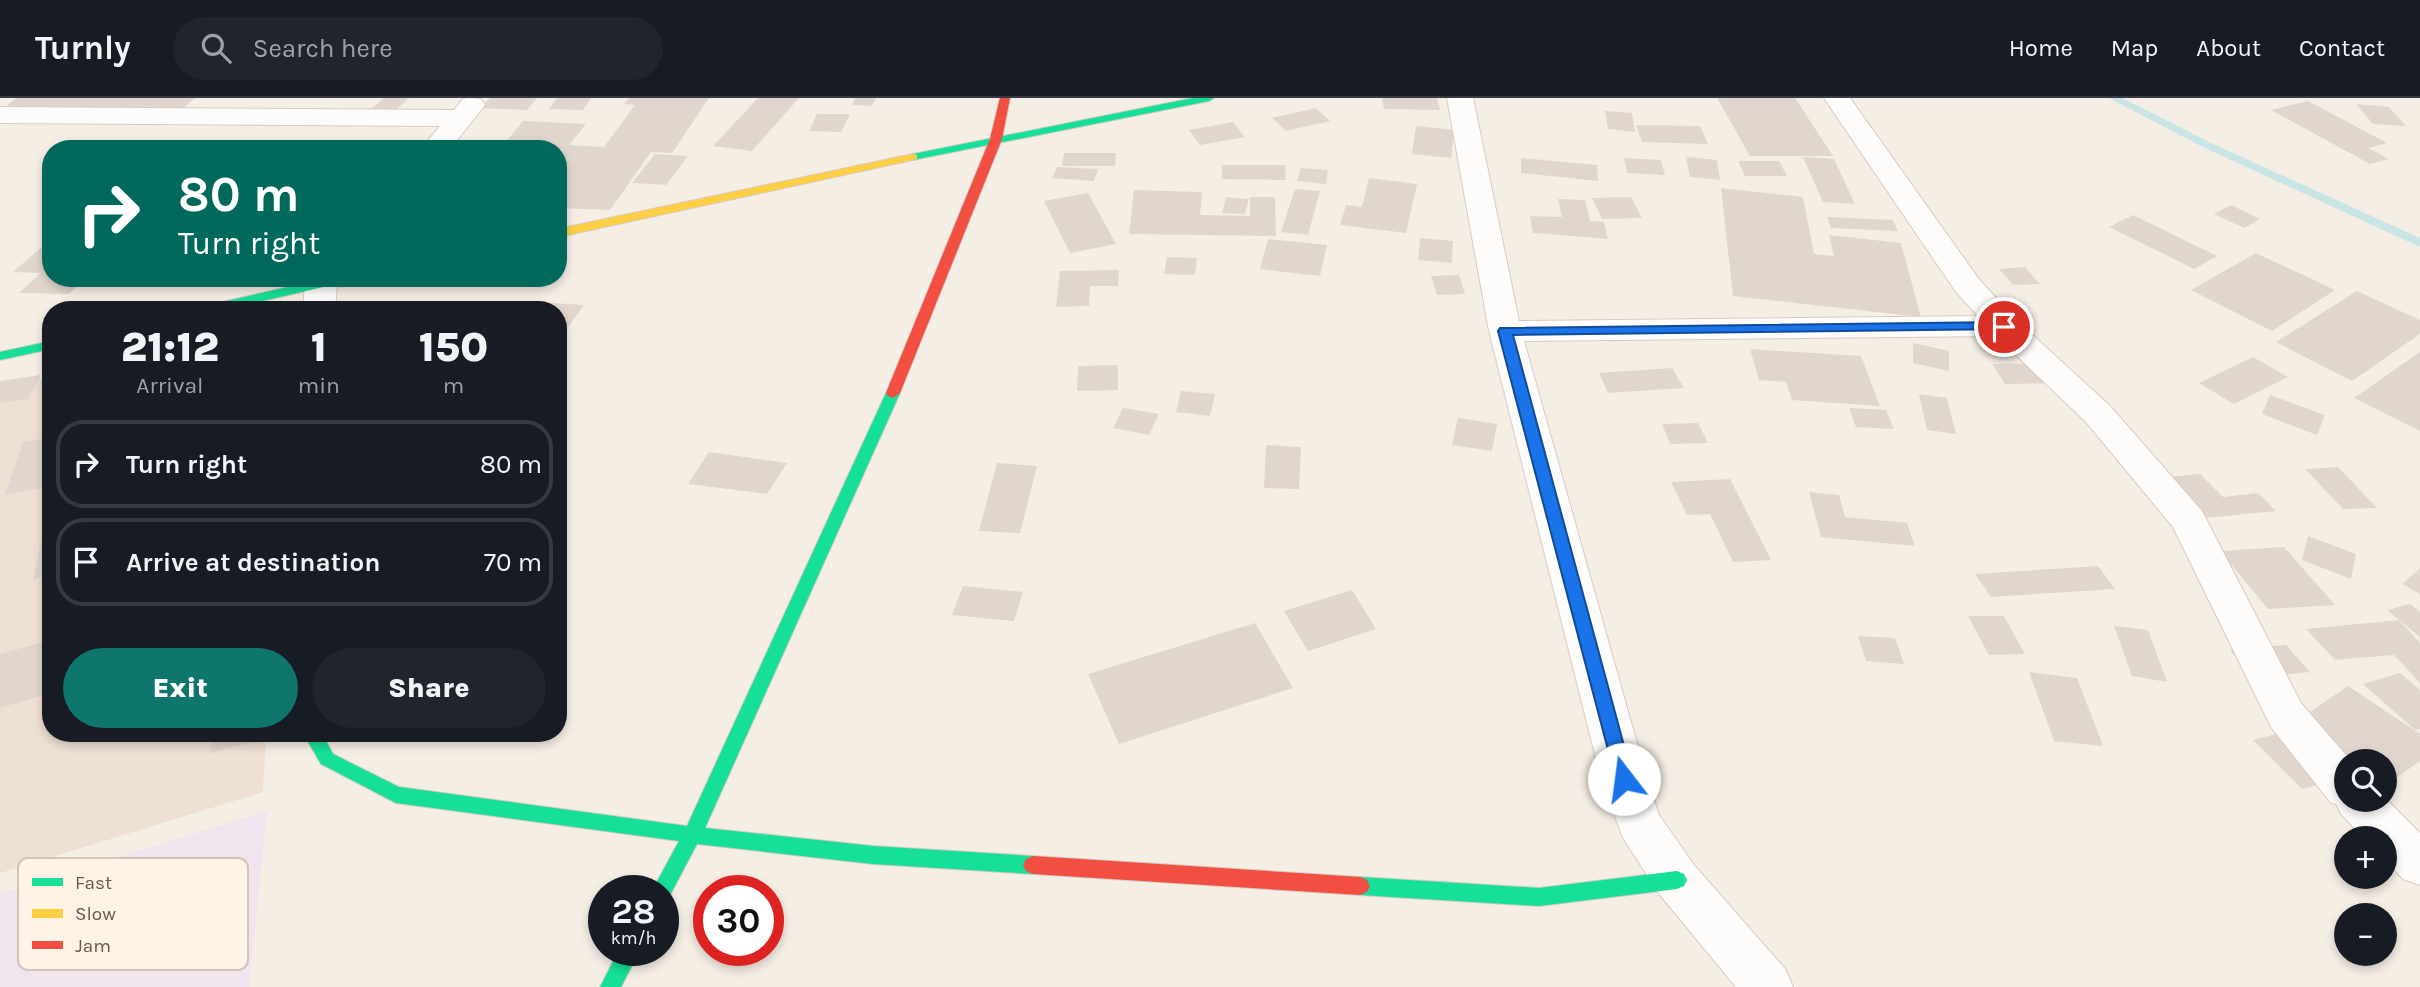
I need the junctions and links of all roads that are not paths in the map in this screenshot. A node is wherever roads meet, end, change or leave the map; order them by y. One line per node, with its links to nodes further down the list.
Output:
1 (1005, 98): 7 (street)
2 (1209, 98): 7 (street)
3 (1460, 98): 13 (street)
4 (1837, 98): 12 (street)
5 (469, 108): 6 (street); 8 (street)
6 (0, 115)
7 (996, 139): 9 (street); 19 (street)
8 (442, 140)
9 (567, 231)
10 (327, 287): 11 (street)
11 (253, 301)
12 (2004, 327): 13 (street); 17 (street)
13 (1505, 331): 22 (street)
14 (42, 347): 15 (street)
15 (0, 356)
16 (317, 742): 19 (street)
17 (2334, 773)
18 (2369, 812): 20 (street)
19 (692, 835): 21 (street); 22 (street)
20 (2420, 864)
21 (671, 875)
22 (1676, 880): 25 (street)
23 (621, 966): 24 (street)
24 (610, 987)
25 (1768, 987)

